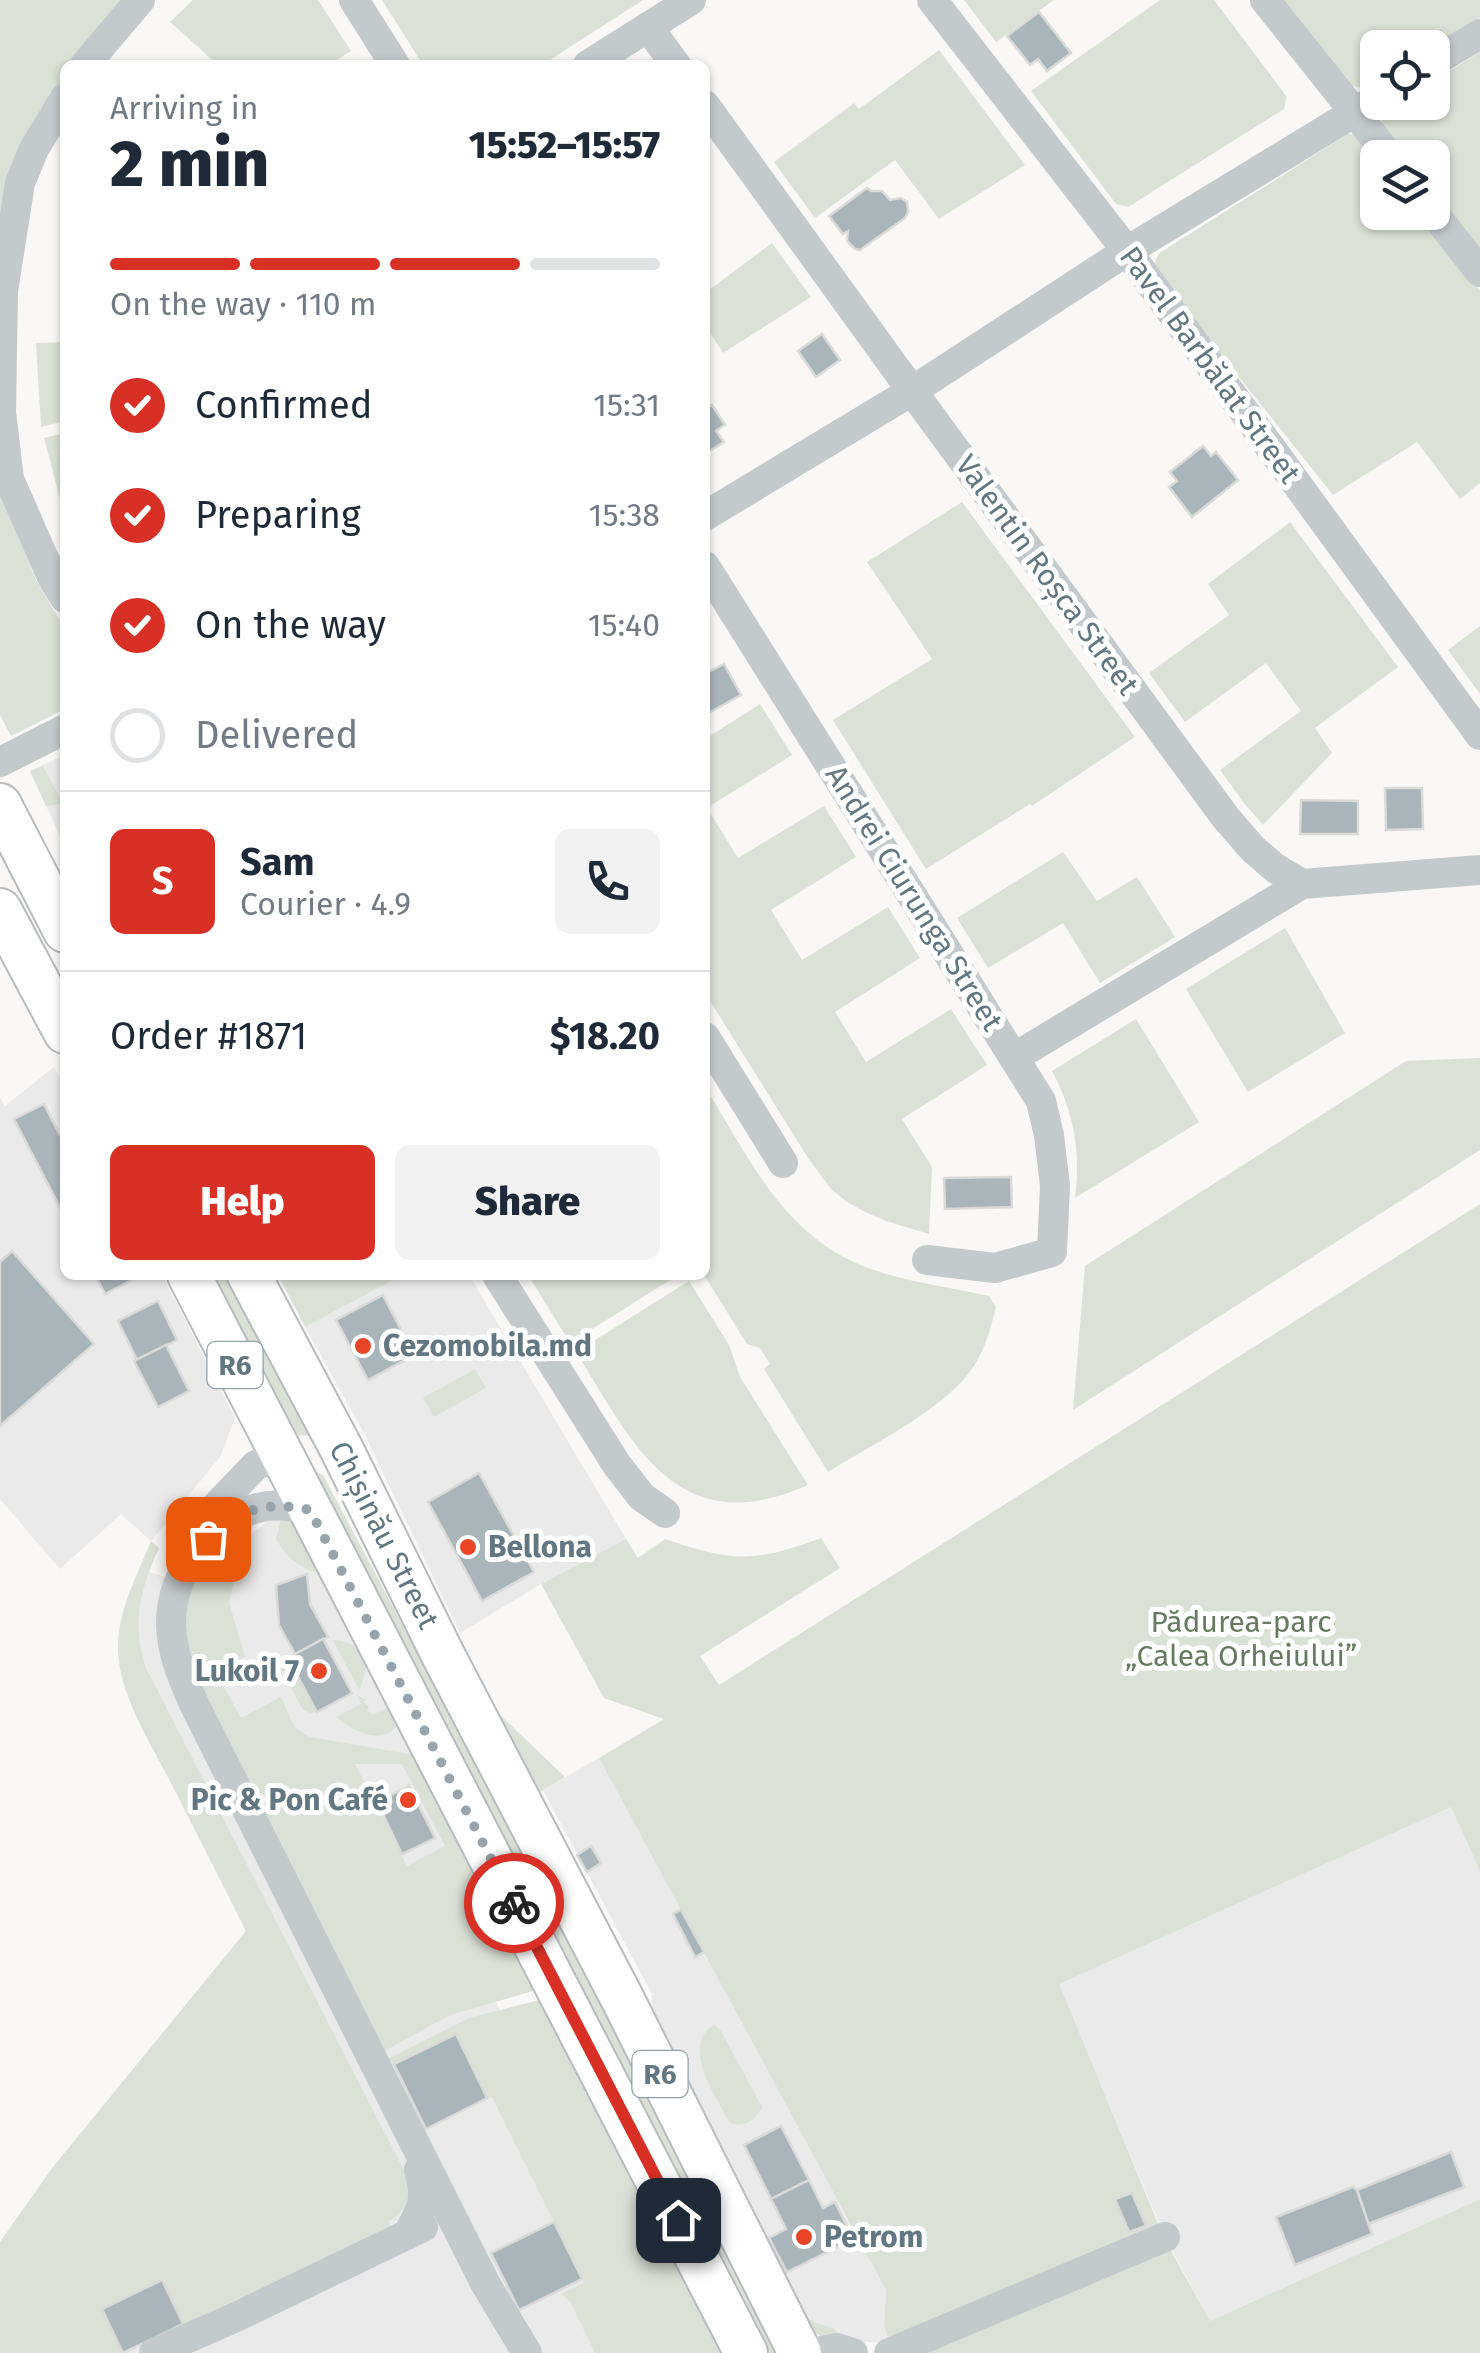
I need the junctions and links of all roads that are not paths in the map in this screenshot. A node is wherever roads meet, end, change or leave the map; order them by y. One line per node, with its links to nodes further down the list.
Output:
1 (140, 0): 9 (street)
2 (354, 0): 10 (street)
3 (691, 0): 6 (street)
4 (932, 0): 18 (street, Pavel Barbălat Street)
5 (1265, 0): 13 (street)
6 (648, 26): 11 (street); 12 (street)
7 (1480, 34): 8 (street)
8 (1450, 53)
9 (88, 60)
10 (392, 60)
11 (596, 60)
12 (672, 60)
13 (1360, 99)
14 (60, 106): 23 (street)
15 (1360, 109): 18 (street)
16 (710, 112): 20 (street, Valentin Roșca Street)
17 (1447, 230): 19 (street)
18 (1127, 251): 20 (street); 25 (street, Pavel Barbălat Street)
19 (1480, 272)
20 (912, 391): 21 (street); 29 (street, Valentin Roșca Street)
21 (710, 513)
22 (710, 574): 34 (street, Andrei Ciurunga Street)
23 (60, 590)
24 (60, 732): 26 (street)
25 (1480, 735)
26 (0, 762)
27 (0, 805): 31 (highway)
28 (1480, 870): 29 (street)
29 (1302, 884): 34 (street)
30 (0, 910): 32 (highway)
31 (60, 921)
32 (60, 1023)
33 (710, 1045): 35 (street)
34 (1015, 1058): 36 (street, Andrei Ciurunga Street)
35 (783, 1163)
36 (927, 1260)
37 (193, 1280): 41 (highway, R6)
38 (252, 1280): 40 (highway, Chișinău Street / R6)
39 (500, 1280): 43 (street)
40 (342, 1450): 41 (highway); 49 (highway, Chișinău Street / R6)
41 (269, 1460): 42 (highway, Chișinău Street / R6); 44 (street)
42 (310, 1510): 44 (street); 48 (highway, Chișinău Street / R6)
43 (665, 1513)
44 (427, 2221): 46 (street); 47 (street)
45 (1165, 2238): 52 (street)
46 (154, 2353)
47 (527, 2353)
48 (746, 2353)
49 (800, 2353)
50 (812, 2353): 51 (street)
51 (853, 2353)
52 (890, 2353)

